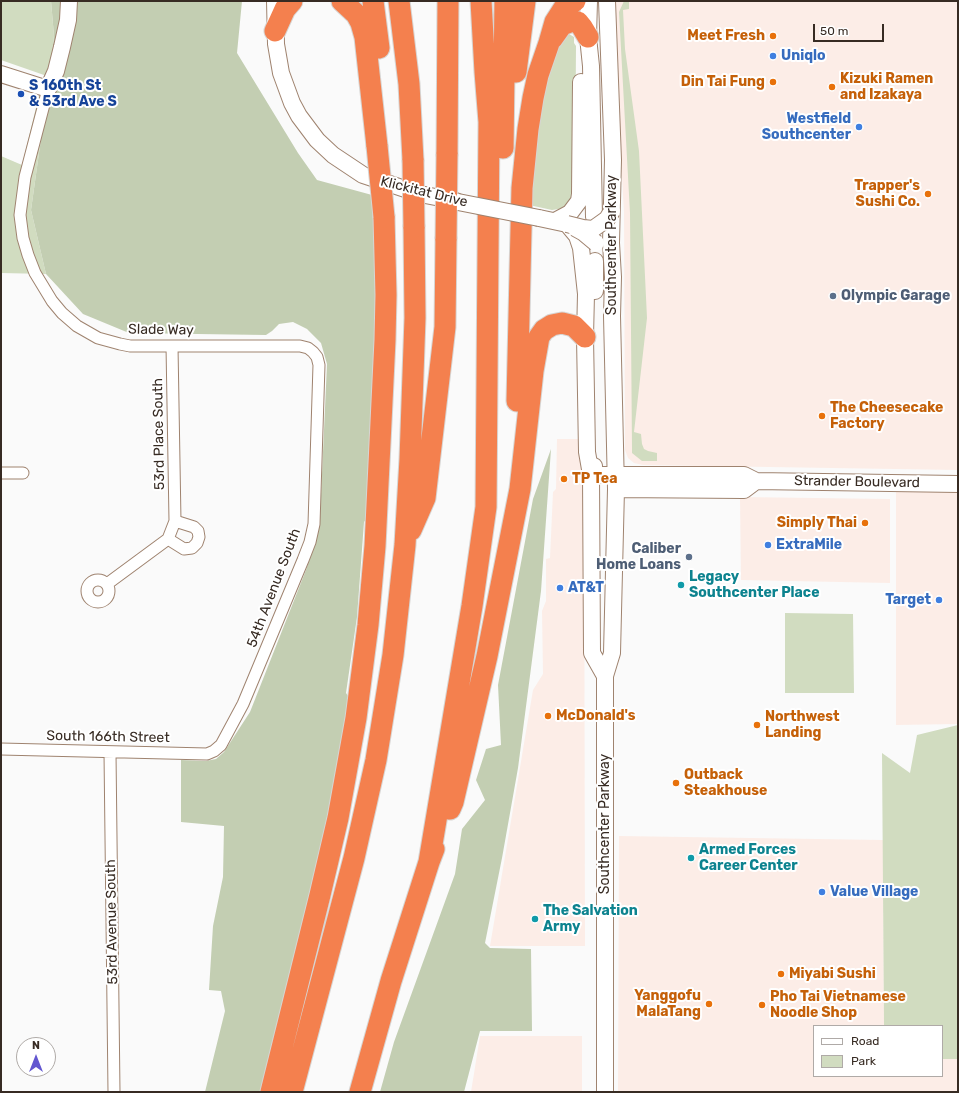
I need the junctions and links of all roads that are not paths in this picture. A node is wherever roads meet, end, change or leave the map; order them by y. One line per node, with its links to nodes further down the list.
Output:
1 (68, 1): 18 (main road)
2 (275, 1): 14 (main road, Klickitat Drive)
3 (292, 1): 14 (highway)
4 (342, 1): 20 (highway)
5 (373, 1): 20 (highway)
6 (400, 1): 38 (highway, bridge)
7 (448, 1): 38 (highway, bridge)
8 (481, 1): 30 (highway)
9 (505, 1): 19 (highway)
10 (525, 1): 19 (highway)
11 (575, 1): 16 (highway)
12 (589, 1): 15 (main road, Southcenter Parkway)
13 (607, 1): 21 (main road, Southcenter Parkway)
14 (275, 31): 23 (main road, Klickitat Drive, bridge)
15 (588, 37): 16 (highway); 22 (main road, Southcenter Parkway); 23 (main road)
16 (549, 43): 37 (highway)
17 (1, 74): 18 (main road)
18 (48, 88): 28 (street, Slade Way)
19 (504, 143): 30 (highway)
20 (382, 147): 48 (highway, bridge)
21 (612, 211): 23 (main road, Klickitat Drive, bridge); 25 (main road, Southcenter Parkway)
22 (594, 217)
23 (561, 223): 24 (main road, bridge); 27 (main road)
24 (596, 243): 25 (main road); 33 (main road)
25 (612, 256): 33 (main road, Southcenter Parkway)
26 (595, 261): 33 (main road, Southcenter Parkway)
27 (585, 337): 33 (main road); 37 (highway)
28 (172, 346): 29 (street, Slade Way); 35 (street, 53rd Place South)
29 (313, 352): 44 (street, 54th Avenue South)
30 (487, 434): 46 (highway)
31 (1, 473): 32 (street)
32 (23, 473)
33 (606, 478): 34 (main road, Strander Boulevard); 39 (main road, Southcenter Parkway); 41 (main road, Southcenter Parkway)
34 (958, 484)
35 (175, 522): 36 (street, 53rd Place South); 36 (street)
36 (168, 539): 40 (street)
37 (509, 544): 46 (highway)
38 (405, 545): 49 (highway)
39 (592, 568): 41 (main road); 42 (main road, Southcenter Parkway)
40 (108, 584)
41 (612, 623): 42 (main road, Southcenter Parkway)
42 (605, 676): 51 (main road, Southcenter Parkway)
43 (1, 749): 45 (street, South 166th Street)
44 (214, 751): 45 (street, South 166th Street)
45 (110, 753): 47 (street, 53rd Avenue South)
46 (429, 862): 50 (highway)
47 (114, 1092)
48 (271, 1092)
49 (292, 1092)
50 (360, 1092)
51 (605, 1092)

